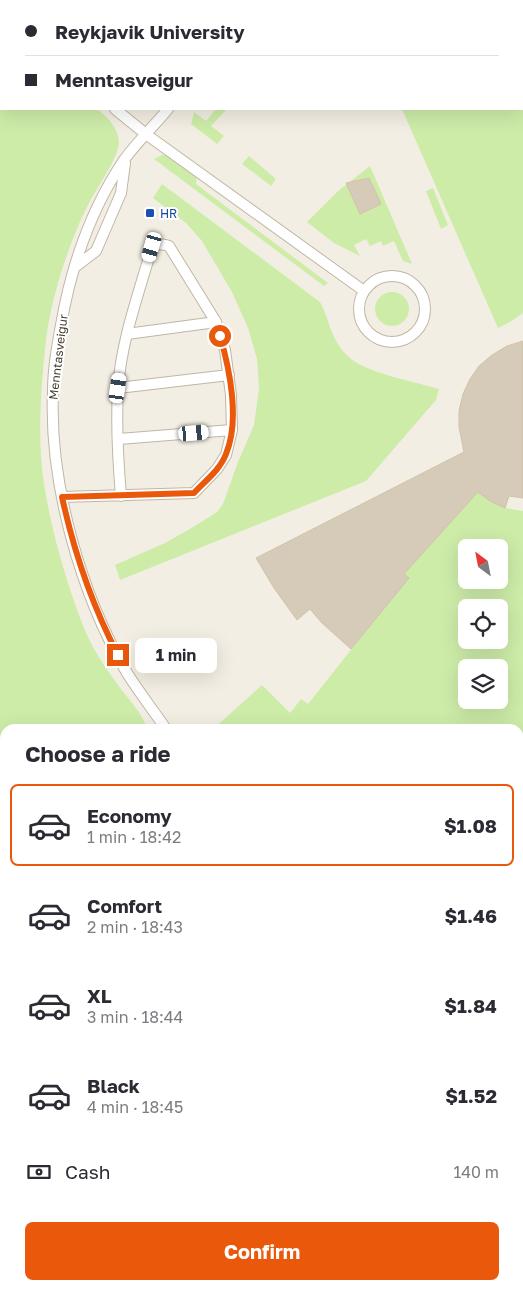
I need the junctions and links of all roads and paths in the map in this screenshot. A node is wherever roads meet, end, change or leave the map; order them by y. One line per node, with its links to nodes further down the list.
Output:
1 (116, 110): 3 (lane)
2 (167, 110): 3 (lane, Menntasveigur)
3 (147, 135): 4 (lane, Menntasveigur); 6 (lane)
4 (125, 159): 5 (lane, Menntasveigur); 5 (lane)
5 (74, 268): 14 (lane, Menntasveigur)
6 (364, 291): 6 (lane)
7 (216, 322): 8 (lane); 8 (lane); 9 (lane)
8 (127, 334): 10 (lane)
9 (229, 375): 10 (lane); 11 (lane)
10 (118, 388): 12 (lane)
11 (232, 430): 12 (lane); 13 (lane)
12 (119, 439): 13 (lane)
13 (121, 496): 14 (lane)
14 (62, 497): 15 (lane, Menntasveigur)
15 (162, 724)

